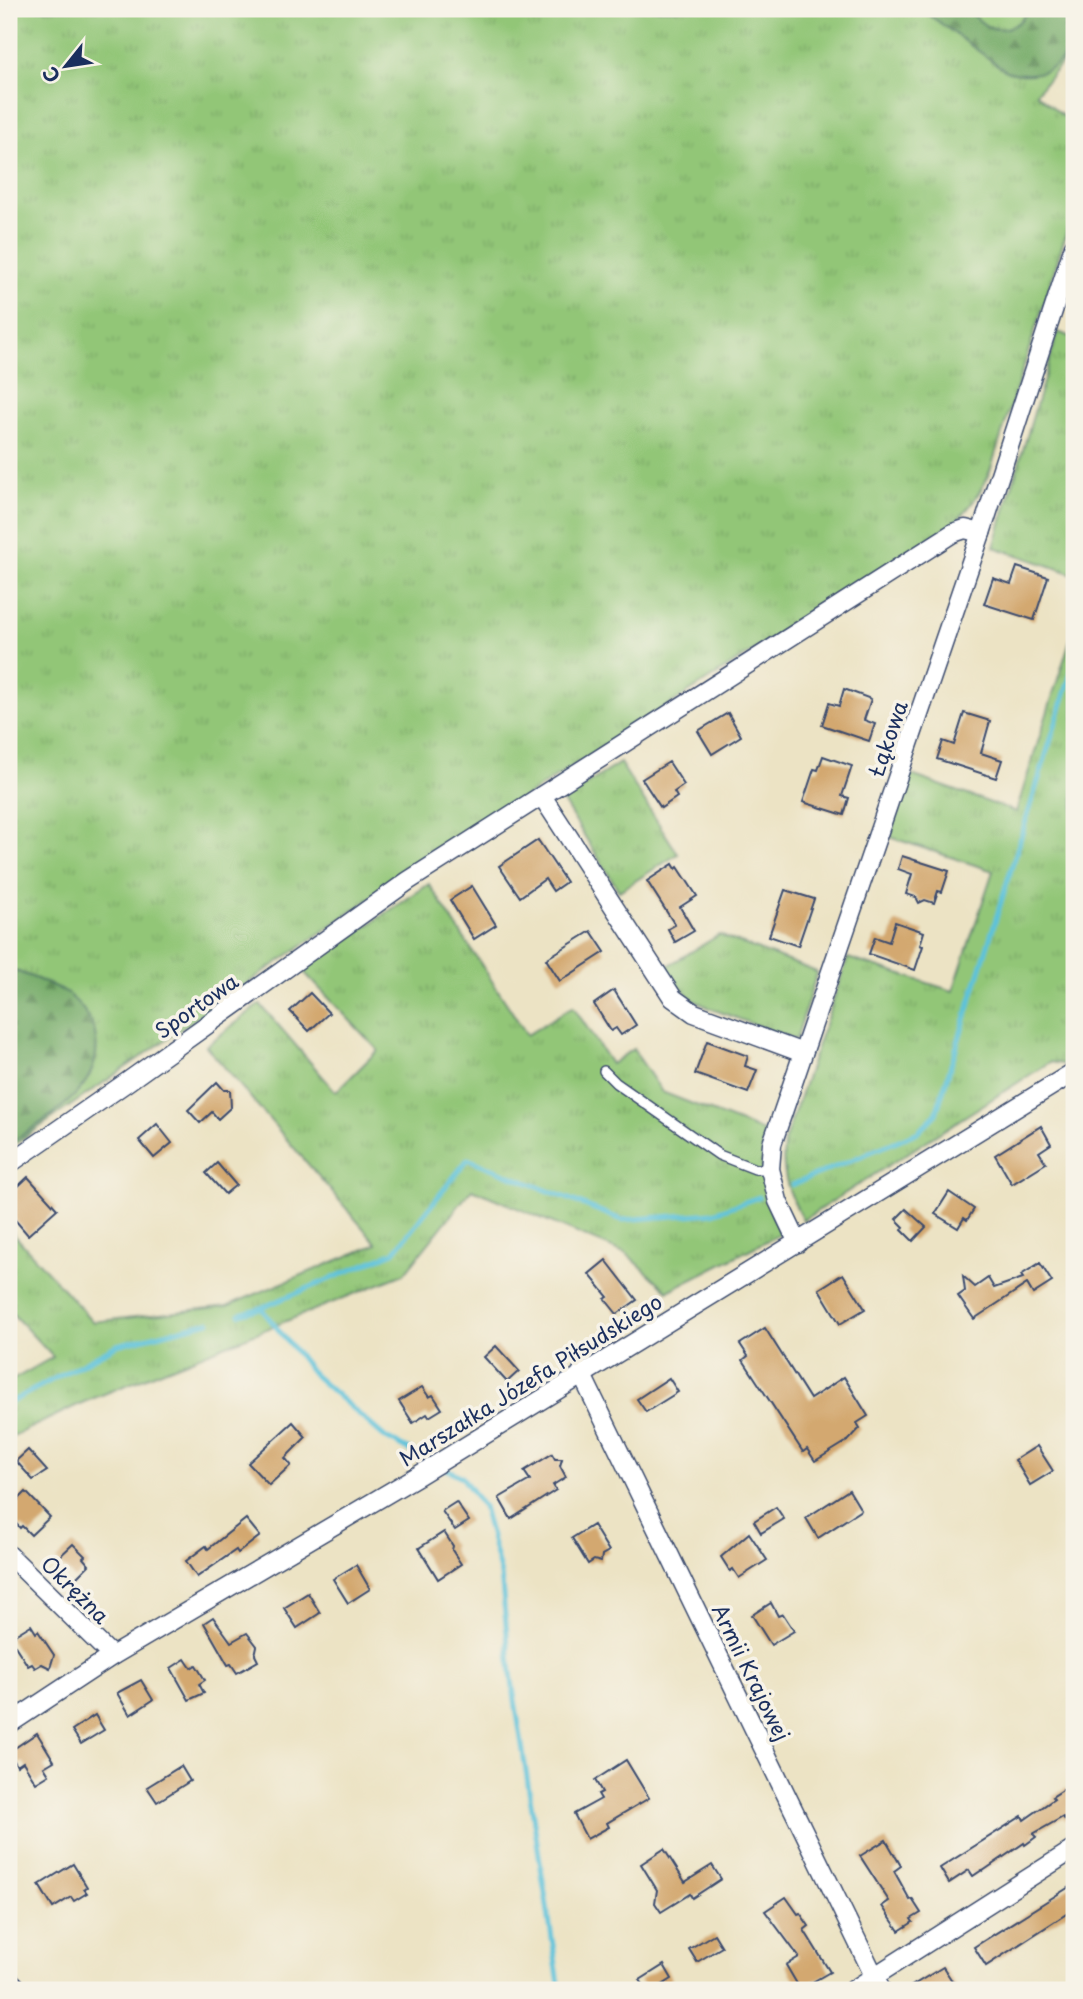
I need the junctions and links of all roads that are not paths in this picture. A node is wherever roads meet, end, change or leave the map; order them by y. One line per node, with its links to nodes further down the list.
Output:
1 (1074, 246): 2 (street, Łąkowa)
2 (981, 533): 3 (street, Sportowa); 4 (street, Łąkowa)
3 (542, 796): 4 (street); 7 (street, Sportowa)
4 (803, 1053): 8 (street, Łąkowa)
5 (604, 1071): 8 (lane)
6 (1074, 1072): 9 (street, Marszałka Józefa Piłsudskiego)
7 (9, 1164)
8 (770, 1169): 9 (street, Łąkowa)
9 (798, 1243): 10 (street, Marszałka Józefa Piłsudskiego)
10 (581, 1373): 12 (street, Marszałka Józefa Piłsudskiego); 16 (street, Armii Krajowej)
11 (9, 1555): 12 (street, Okrężna)
12 (112, 1656): 13 (street, Marszałka Józefa Piłsudskiego)
13 (9, 1724)
14 (1074, 1849): 16 (street)
15 (9, 1980): 17 (street)
16 (878, 1983): 18 (street)
17 (19, 1990)
18 (853, 1990)

